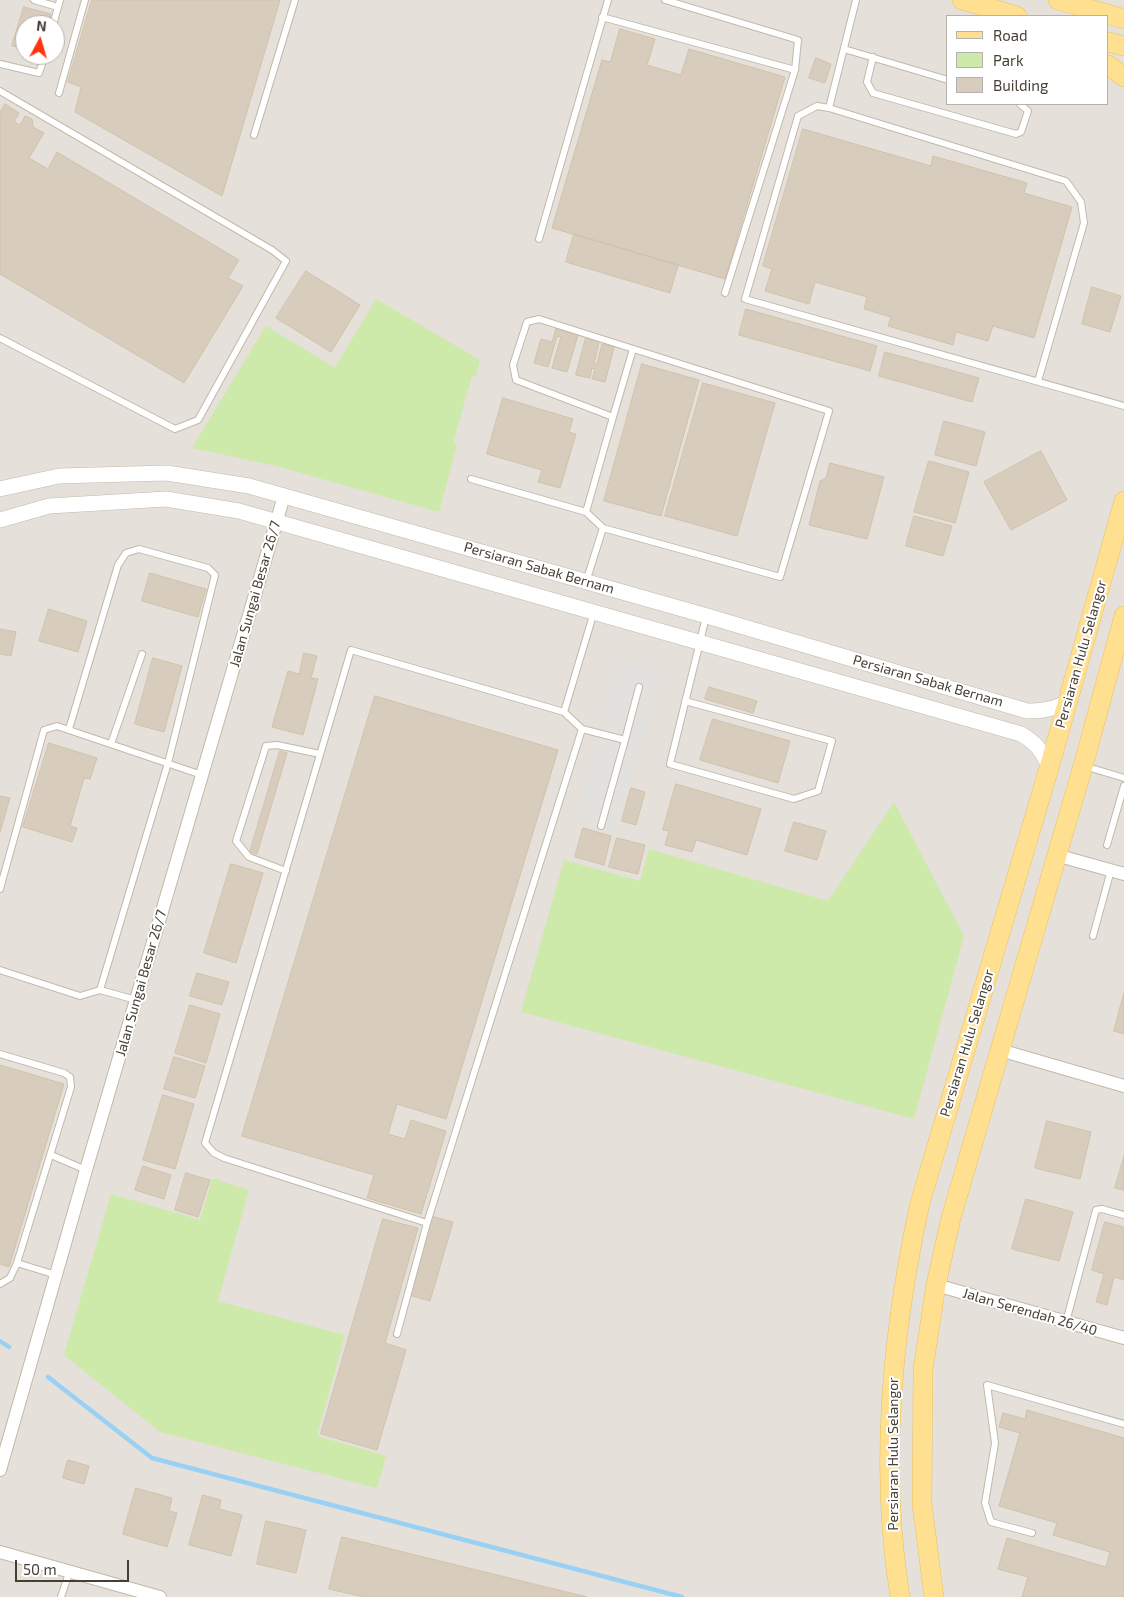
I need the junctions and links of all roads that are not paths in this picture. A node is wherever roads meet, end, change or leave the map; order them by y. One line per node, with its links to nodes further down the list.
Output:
1 (34, 0): 9 (lane)
2 (85, 0): 24 (lane)
3 (295, 0): 27 (lane)
4 (608, 0): 11 (lane)
5 (665, 0): 20 (lane)
6 (856, 0): 15 (lane)
7 (962, 0): 10 (main road)
8 (1058, 0): 12 (main road)
9 (59, 4)
10 (1014, 15)
11 (602, 17): 20 (lane); 28 (lane)
12 (1124, 19)
13 (1109, 42): 14 (main road)
14 (1124, 46)
15 (844, 49): 16 (lane); 26 (lane)
16 (873, 57): 22 (lane); 25 (lane)
17 (0, 64): 18 (lane)
18 (42, 65)
19 (1109, 66): 21 (main road)
20 (795, 70): 29 (lane)
21 (1124, 77)
22 (946, 79)
23 (0, 91): 30 (lane)
24 (59, 93)
25 (1021, 105)
26 (829, 108): 32 (lane); 32 (lane)
27 (254, 135)
28 (539, 239)
29 (725, 293)
30 (0, 338)
31 (632, 349): 34 (lane); 34 (lane); 42 (lane)
32 (1038, 381): 33 (lane)
33 (1124, 406)
34 (613, 417): 39 (lane)
35 (471, 479): 39 (lane)
36 (0, 489): 37 (street, Persiaran Sabak Bernam)
37 (284, 496): 41 (street, Jalan Sungai Besar 26/7); 43 (street, Persiaran Sabak Bernam)
38 (1124, 501): 51 (main road, Persiaran Hulu Selangor)
39 (586, 512): 42 (lane)
40 (0, 520): 41 (street, Persiaran Sabak Bernam)
41 (277, 522): 44 (street, Persiaran Sabak Bernam); 61 (street, Jalan Sungai Besar 26/7)
42 (603, 528): 43 (lane)
43 (586, 582): 45 (street, Persiaran Sabak Bernam)
44 (594, 611): 47 (street, Persiaran Sabak Bernam); 52 (lane)
45 (707, 616): 47 (lane); 51 (street, Persiaran Sabak Bernam)
46 (1123, 624): 59 (main road, Persiaran Hulu Selangor)
47 (700, 641): 50 (lane); 60 (street, Persiaran Sabak Bernam)
48 (142, 654): 56 (lane)
49 (639, 687): 55 (lane)
50 (685, 701): 50 (lane)
51 (1069, 701): 60 (main road, Persiaran Hulu Selangor)
52 (564, 712): 53 (lane); 57 (lane)
53 (582, 729): 55 (lane); 81 (lane)
54 (70, 730): 56 (lane); 58 (lane); 70 (lane)
55 (625, 740): 64 (lane)
56 (111, 744): 58 (lane)
57 (320, 754): 68 (lane); 68 (lane)
58 (168, 763): 61 (lane); 73 (lane)
59 (1083, 766): 62 (lane); 66 (main road, Persiaran Hulu Selangor)
60 (1049, 768): 96 (main road, Persiaran Hulu Selangor)
61 (202, 775): 74 (street, Jalan Sungai Besar 26/7)
62 (1124, 778)
63 (1124, 786): 65 (lane)
64 (601, 826)
65 (1107, 845)
66 (1056, 855): 67 (street); 75 (main road, Persiaran Hulu Selangor)
67 (1110, 870): 69 (street); 71 (lane)
68 (286, 871): 81 (lane)
69 (1124, 874)
70 (0, 888)
71 (1093, 936)
72 (0, 970): 73 (lane)
73 (100, 990): 74 (lane)
74 (136, 1000): 79 (street, Jalan Sungai Besar 26/7)
75 (1000, 1050): 77 (street); 85 (main road, Persiaran Hulu Selangor)
76 (0, 1054): 78 (lane)
77 (1124, 1086)
78 (51, 1155): 79 (lane); 82 (lane)
79 (86, 1170): 83 (street, Jalan Sungai Besar 26/7)
80 (1124, 1216): 86 (lane)
81 (427, 1223): 87 (lane)
82 (17, 1263): 83 (lane); 84 (lane)
83 (56, 1275): 90 (street, Jalan Sungai Besar 26/7)
84 (0, 1284)
85 (936, 1285): 86 (street, Jalan Serendah 26/40); 97 (main road, Persiaran Hulu Selangor)
86 (1066, 1322): 88 (street, Jalan Serendah 26/40)
87 (396, 1334)
88 (1124, 1338)
89 (1124, 1424): 91 (lane)
90 (0, 1470)
91 (1032, 1533)
92 (0, 1552): 93 (street)
93 (69, 1573): 94 (lane); 95 (street)
94 (61, 1597)
95 (160, 1597)
96 (900, 1597)
97 (934, 1597)

